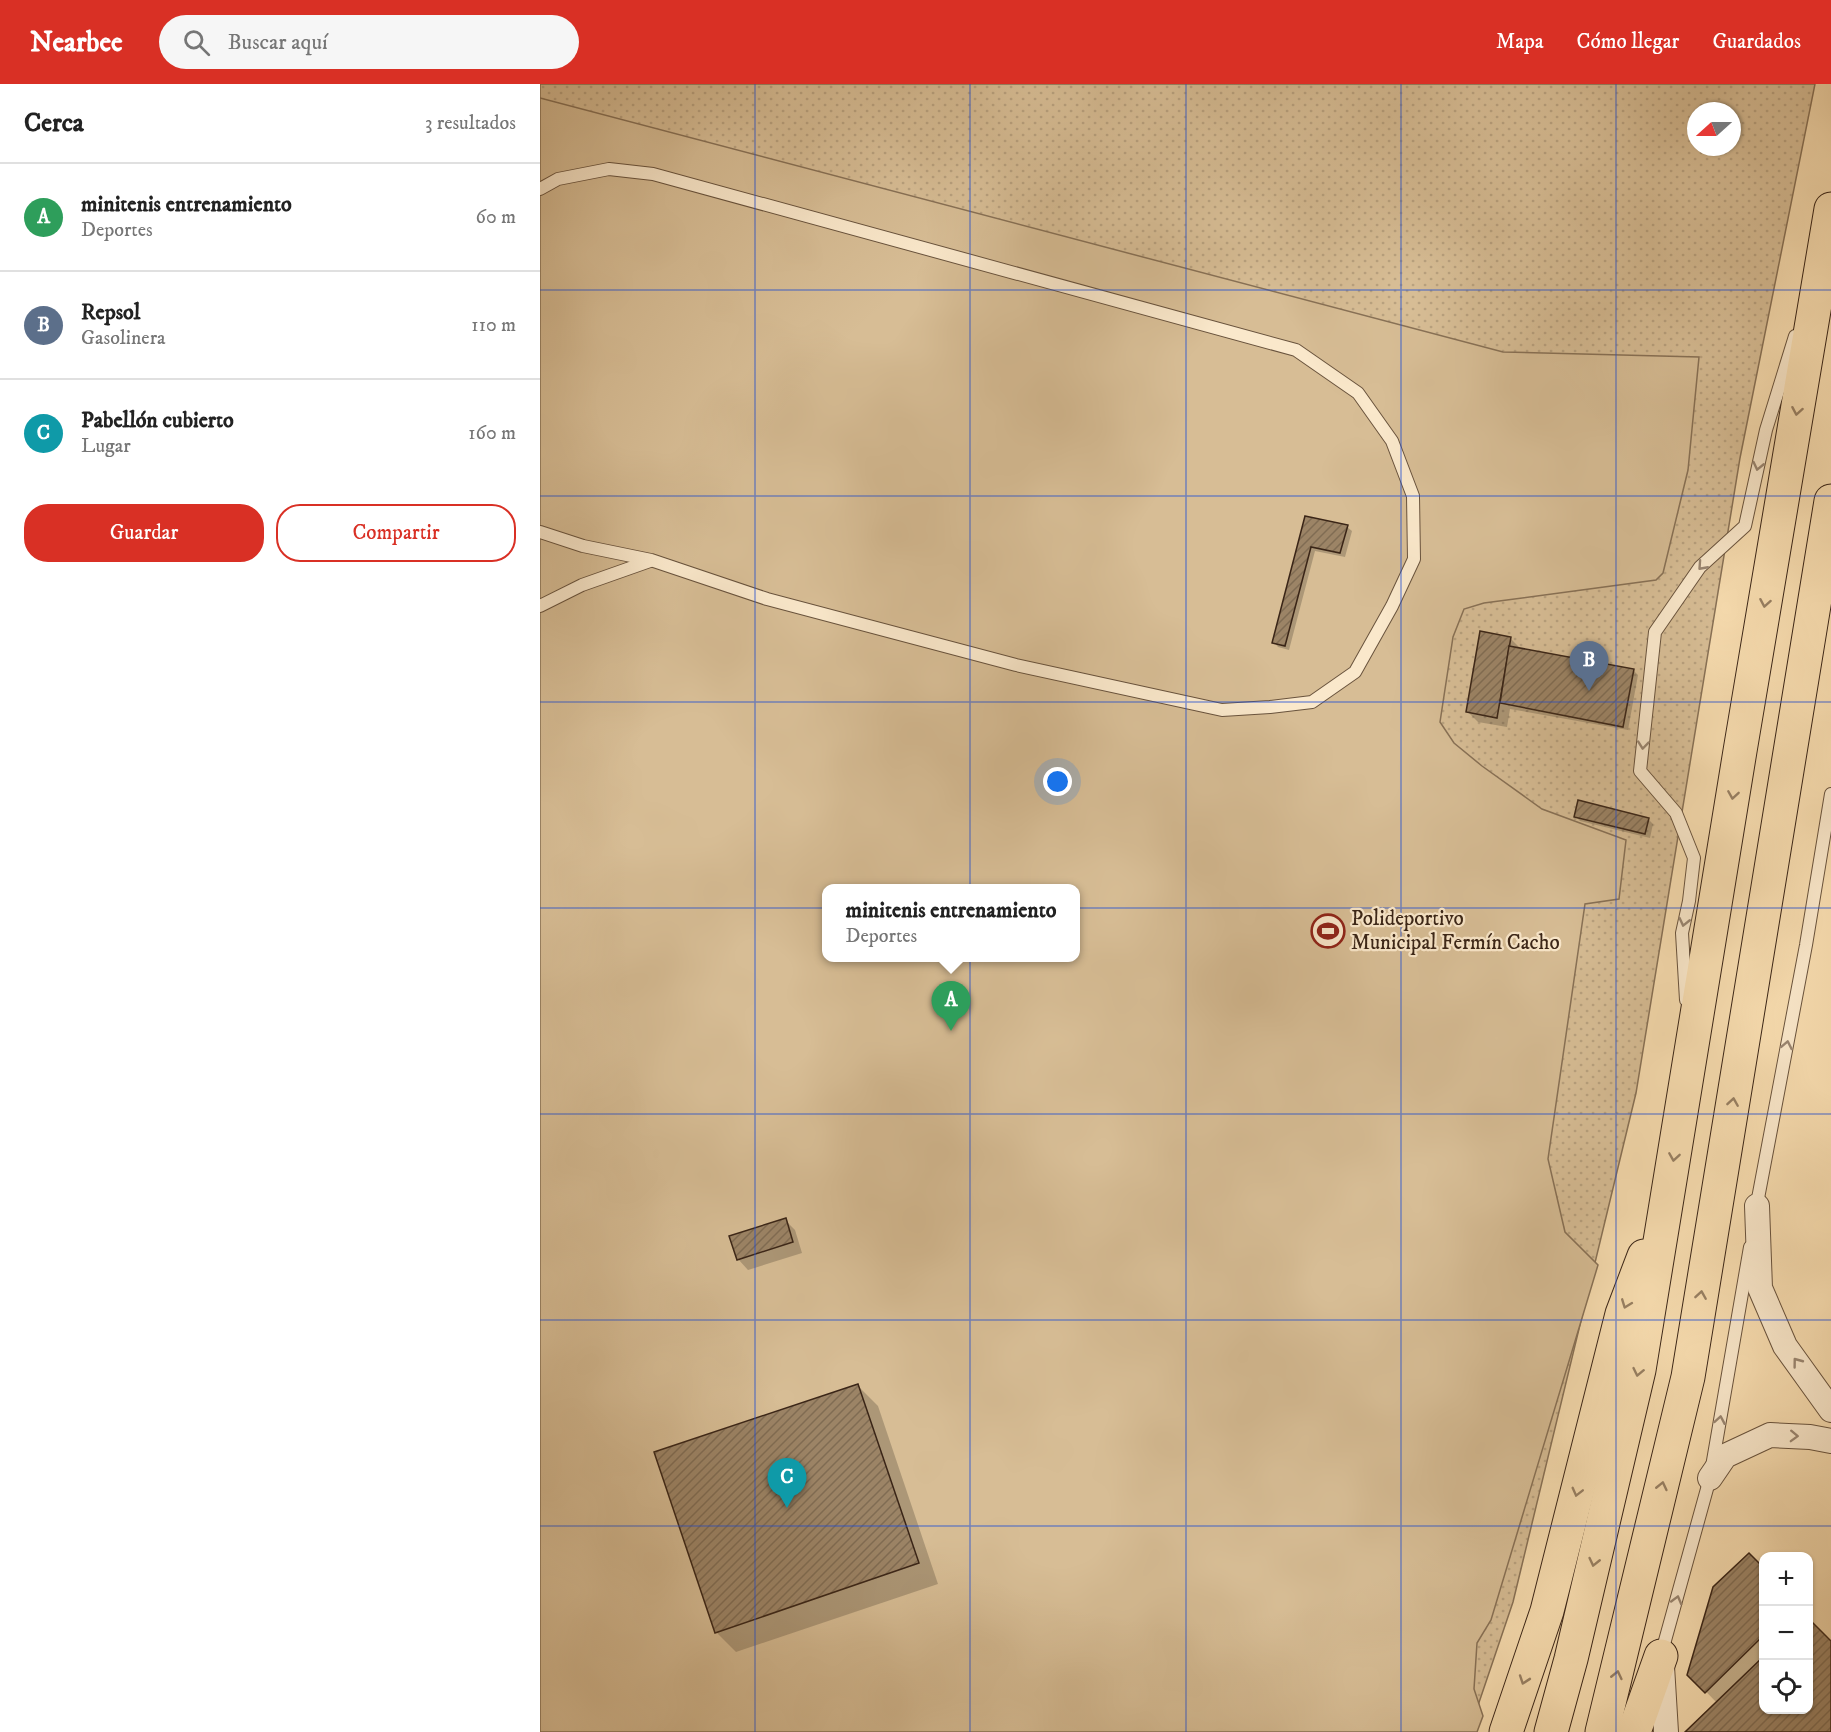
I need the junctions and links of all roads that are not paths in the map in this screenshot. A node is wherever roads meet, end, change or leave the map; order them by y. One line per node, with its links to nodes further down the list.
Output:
1 (540, 189): 5 (lane)
2 (1829, 219): 8 (highway, one-way to 8); 8 (lane, one-way to 8)
3 (1831, 501): 17 (highway, one-way to 3)
4 (540, 532): 5 (lane)
5 (651, 560): 6 (lane)
6 (540, 606)
7 (1831, 794): 10 (lane, one-way to 7)
8 (1691, 1058): 9 (highway, one-way to 9)
9 (1669, 1190): 15 (highway, one-way to 15); 16 (highway, one-way to 16)
10 (1757, 1206): 11 (street, one-way to 10); 13 (lane, one-way to 10)
11 (1831, 1410)
12 (1831, 1441): 13 (street, one-way to 12)
13 (1710, 1478): 14 (lane, one-way to 13)
14 (1661, 1656): 18 (highway); 19 (street)
15 (1506, 1732)
16 (1551, 1732)
17 (1602, 1732)
18 (1634, 1732)
19 (1666, 1732)

